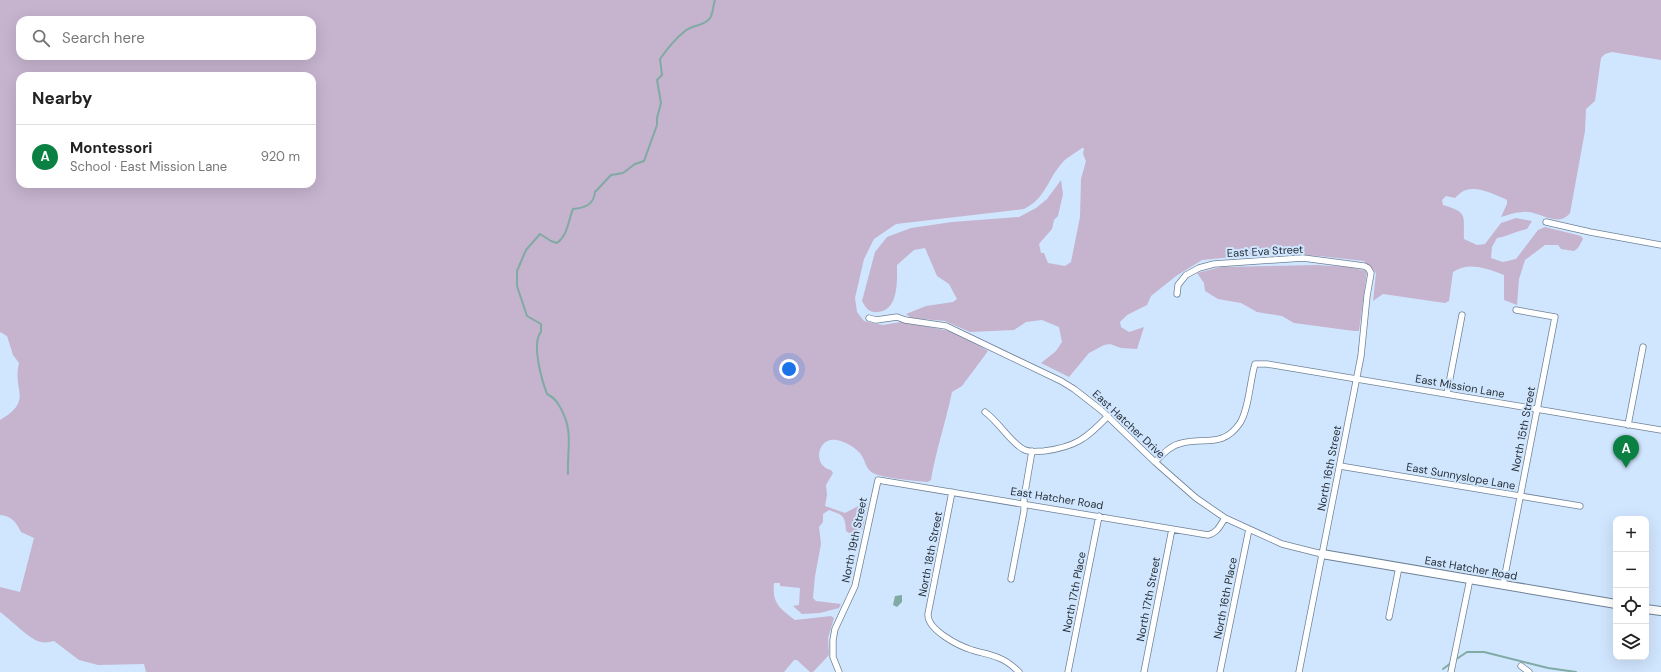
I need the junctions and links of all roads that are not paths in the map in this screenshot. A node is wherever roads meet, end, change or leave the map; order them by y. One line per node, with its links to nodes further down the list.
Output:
1 (1546, 222): 2 (street)
2 (1661, 245)
3 (1368, 268): 4 (street, East Eva Street); 9 (street, North 16th Street)
4 (1177, 294)
5 (1516, 310): 11 (street, North 15th Street)
6 (1462, 315): 10 (street)
7 (868, 318): 13 (street, East Hatcher Drive)
8 (1643, 347): 14 (street)
9 (1356, 379): 10 (street, East Mission Lane); 17 (street, East Mission Lane); 18 (street, North 16th Street)
10 (1447, 394): 11 (street, East Mission Lane)
11 (1537, 409): 14 (street, East Mission Lane); 21 (street, North 15th Street)
12 (985, 412): 16 (street)
13 (1108, 416): 16 (street); 17 (street, East Hatcher Drive)
14 (1628, 425): 15 (street, East Mission Lane)
15 (1661, 430)
16 (1032, 452): 22 (street)
17 (1155, 462): 25 (street, East Hatcher Drive)
18 (1340, 466): 21 (street, East Sunnyslope Lane); 28 (street, North 16th Street)
19 (878, 480): 20 (street, East Hatcher Road); 38 (street, North 19th Street)
20 (952, 492): 22 (street, East Hatcher Road); 39 (street, North 18th Street)
21 (1520, 496): 23 (street, East Sunnyslope Lane); 32 (street, North 15th Street)
22 (1024, 504): 24 (street, East Hatcher Road); 30 (street)
23 (1580, 506)
24 (1099, 516): 26 (street, East Hatcher Road); 40 (street, North 17th Place)
25 (1225, 518): 26 (street, East Hatcher Road); 27 (street, East Hatcher Drive)
26 (1172, 529): 41 (street, North 17th Street)
27 (1249, 529): 28 (street, East Hatcher Drive); 42 (street, North 16th Place)
28 (1322, 554): 29 (street, East Hatcher Road); 43 (street, North 16th Street)
29 (1399, 567): 31 (street, East Hatcher Road); 36 (street)
30 (1011, 579)
31 (1470, 579): 32 (street, East Hatcher Road); 44 (street)
32 (1503, 585): 33 (street, East Hatcher Road)
33 (1613, 603)
34 (1649, 609): 35 (street)
35 (1661, 611)
36 (1389, 617)
37 (1520, 666): 45 (street)
38 (839, 672)
39 (1019, 672)
40 (1068, 672)
41 (1144, 672)
42 (1220, 672)
43 (1299, 672)
44 (1451, 672)
45 (1529, 672)

